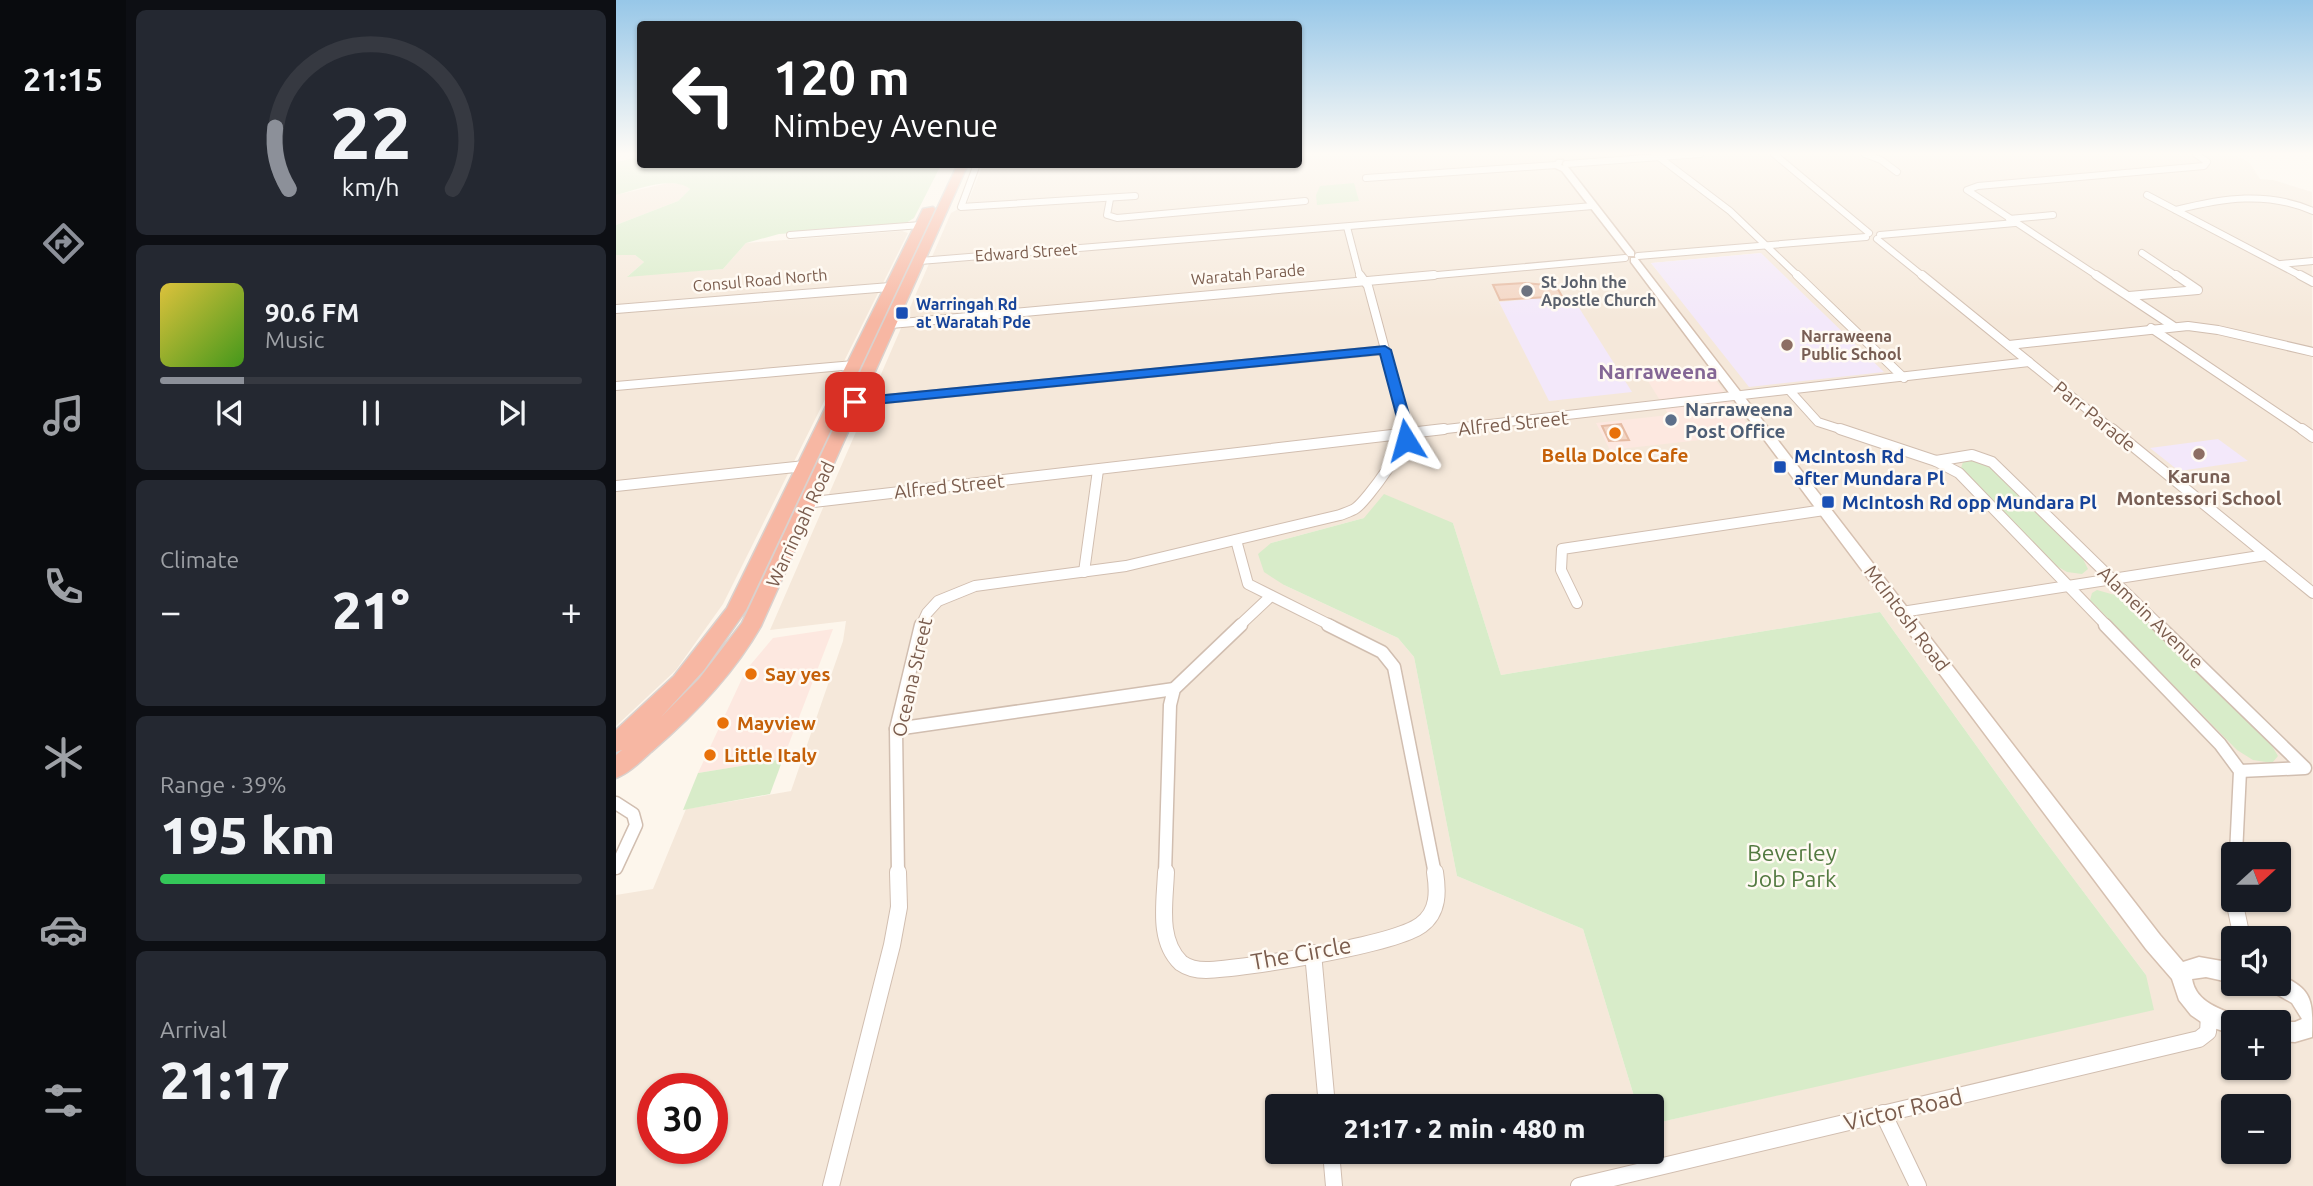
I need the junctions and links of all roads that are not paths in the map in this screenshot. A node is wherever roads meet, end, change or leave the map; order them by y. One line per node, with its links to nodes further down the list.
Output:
1 (929, 209): 13 (highway, Warringah Road)
2 (942, 209): 21 (highway, Warringah Road)
3 (1108, 209): 4 (street)
4 (1213, 209)
5 (1554, 209): 14 (street, Edward Street)
6 (1596, 209): 20 (street, McIntosh Road)
7 (1727, 209): 18 (street)
8 (1838, 209): 16 (street)
9 (1995, 209): 12 (street)
10 (2176, 210): 23 (street)
11 (2053, 215): 12 (street)
12 (2012, 221): 17 (street); 28 (street)
13 (921, 226): 15 (street); 27 (highway, Warringah Road)
14 (1347, 227): 21 (street, Edward Street); 24 (street)
15 (790, 235)
16 (1867, 235): 17 (street); 18 (street, Waratah Parade)
17 (1878, 237): 34 (street, Parr Parade)
18 (1767, 245): 20 (street, Waratah Parade); 39 (street)
19 (2142, 253): 28 (street)
20 (1632, 257): 24 (street, Waratah Parade); 42 (street, McIntosh Road)
21 (920, 261): 26 (highway, Warringah Road)
22 (2313, 261): 23 (street)
23 (2279, 264): 25 (street)
24 (1364, 282): 30 (street, Waratah Parade); 35 (street)
25 (2313, 282)
26 (908, 286): 27 (highway, Consul Road North); 30 (highway, Warringah Road)
27 (890, 287): 29 (street, Consul Road North); 31 (highway, Warringah Road)
28 (2129, 296): 32 (street)
29 (616, 309)
30 (891, 324): 31 (highway, Waratah Parade); 43 (highway, Warringah Road)
31 (873, 326): 38 (highway, Warringah Road)
32 (2173, 326): 33 (street); 36 (street)
33 (2151, 328): 34 (street); 45 (street)
34 (2009, 345): 37 (street, Parr Parade)
35 (1385, 350): 43 (street); 44 (street)
36 (2313, 352)
37 (2029, 362): 39 (street, Alfred Street); 54 (street, Parr Parade)
38 (854, 365): 40 (street); 47 (highway, Warringah Road)
39 (1904, 379): 41 (street, Alfred Street)
40 (616, 386)
41 (1790, 391): 42 (street, Alfred Street); 46 (street, Alamein Avenue)
42 (1738, 397): 44 (street, Alfred Street); 52 (street, McIntosh Road)
43 (855, 402): 50 (highway, Warringah Road)
44 (1408, 435): 48 (street, Alfred Street); 53 (street, Oceana Street)
45 (2313, 437)
46 (1936, 461): 56 (street, Alamein Avenue); 57 (street, Alamein Avenue)
47 (805, 466): 49 (street); 51 (highway, Warringah Road)
48 (1098, 470): 50 (street, Alfred Street); 55 (street)
49 (616, 486)
50 (810, 502): 51 (street, Alfred Street); 65 (highway, Warringah Road)
51 (787, 505): 64 (highway, Warringah Road)
52 (1824, 510): 60 (street); 61 (street, McIntosh Road)
53 (1236, 540): 55 (street, Oceana Street); 59 (street, The Circle)
54 (2266, 555): 56 (street); 58 (street, Parr Parade)
55 (1084, 572): 63 (street, Oceana Street)
56 (2111, 578): 57 (street); 66 (street, Alamein Avenue)
57 (2066, 585): 61 (street); 66 (street, Alamein Avenue)
58 (2313, 593)
59 (1270, 596): 62 (street); 70 (street, The Circle)
60 (1577, 603)
61 (1902, 611): 72 (street, McIntosh Road)
62 (1174, 689): 63 (street); 70 (street, The Circle)
63 (896, 729): 81 (street, Oceana Street)
64 (616, 743)
65 (616, 768)
66 (2241, 771): 68 (street)
67 (616, 803): 69 (street)
68 (2237, 842)
69 (616, 867)
70 (1313, 953): 78 (street)
71 (2221, 971): 72 (street)
72 (2181, 975): 74 (street, McIntosh Road)
73 (2291, 991): 75 (street)
74 (2209, 1016): 76 (street); 79 (street, Victor Road)
75 (2311, 1019): 77 (street)
76 (2221, 1020)
77 (2291, 1026)
78 (1326, 1094)
79 (1883, 1113): 83 (street, Victor Road); 84 (street)
80 (1332, 1164): 82 (street)
81 (831, 1186)
82 (1334, 1186)
83 (1579, 1186)
84 (1918, 1186)

